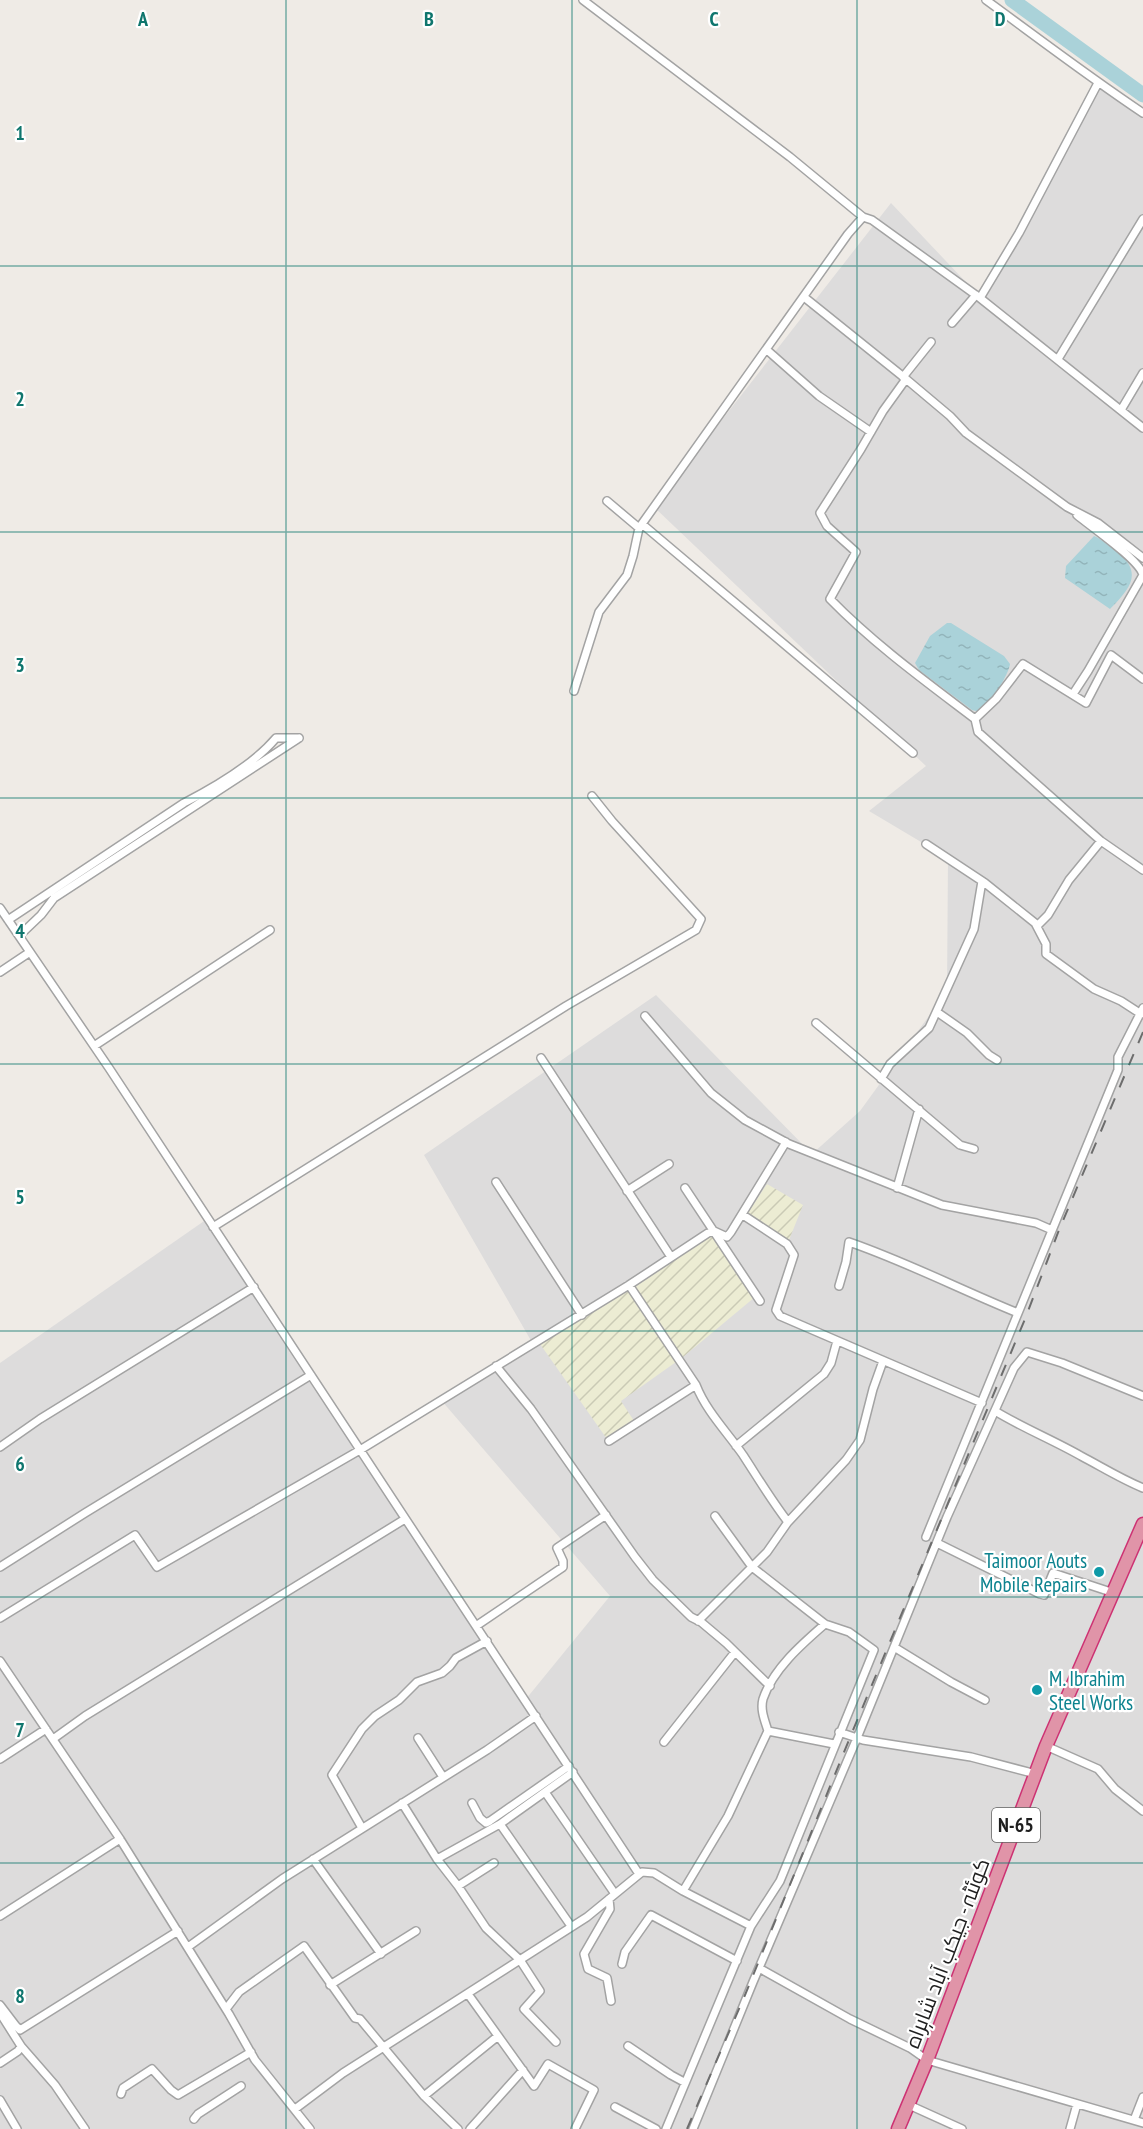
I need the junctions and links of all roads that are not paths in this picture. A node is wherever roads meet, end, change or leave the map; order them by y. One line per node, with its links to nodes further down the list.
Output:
1 (583, 0): 5 (street)
2 (986, 0): 3 (street)
3 (1098, 83): 4 (street); 7 (street)
4 (1143, 113)
5 (863, 217): 7 (street); 8 (street)
6 (1143, 219): 12 (street)
7 (978, 296): 9 (street); 12 (street)
8 (804, 297): 11 (street); 14 (street)
9 (952, 323)
10 (931, 342): 14 (street)
11 (767, 350): 17 (street); 20 (street)
12 (1058, 358): 15 (street)
13 (1143, 373): 15 (street)
14 (904, 378): 17 (street); 19 (street)
15 (1121, 410): 16 (street)
16 (1143, 428)
17 (871, 432): 25 (street)
18 (607, 501): 20 (street)
19 (1066, 507): 21 (street); 24 (street)
20 (640, 526): 23 (street); 26 (street)
21 (1143, 558)
22 (1143, 679): 24 (street)
23 (574, 691)
24 (1073, 694): 25 (street)
25 (975, 719): 28 (street)
26 (913, 753)
27 (592, 796): 56 (street)
28 (1101, 841): 30 (street); 34 (street)
29 (926, 844): 31 (street)
30 (1143, 870)
31 (982, 881): 34 (street); 40 (street)
32 (0, 908): 33 (street)
33 (8, 920): 36 (street); 36 (street)
34 (1037, 926): 39 (street)
35 (270, 930): 43 (street)
36 (19, 936): 37 (street)
37 (30, 952): 38 (street); 43 (street)
38 (0, 972)
39 (1142, 1011): 57 (street)
40 (937, 1012): 45 (street); 46 (street)
41 (645, 1016): 48 (street)
42 (816, 1023): 46 (street)
43 (94, 1046): 56 (street)
44 (541, 1058): 54 (street)
45 (997, 1060)
46 (881, 1079): 47 (street)
47 (919, 1109): 49 (street); 53 (street)
48 (786, 1142): 53 (street); 55 (street)
49 (974, 1149)
50 (669, 1164): 54 (street)
51 (496, 1182): 65 (street)
52 (685, 1188): 58 (street)
53 (897, 1188): 57 (street)
54 (627, 1191): 59 (street)
55 (743, 1215): 58 (street); 66 (street)
56 (213, 1227): 62 (street)
57 (1052, 1230): 64 (street)
58 (714, 1231): 59 (street); 63 (street)
59 (671, 1257): 60 (street)
60 (629, 1285): 65 (street); 70 (street)
61 (839, 1286): 64 (street)
62 (254, 1287): 69 (street); 76 (street)
63 (760, 1301)
64 (1018, 1313): 72 (street)
65 (582, 1315): 68 (street)
66 (837, 1341): 67 (street); 75 (street)
67 (883, 1361): 72 (street); 82 (street)
68 (496, 1366): 77 (street); 79 (street)
69 (311, 1375): 77 (street); 86 (street)
70 (696, 1385): 74 (street); 75 (street)
71 (1143, 1396): 73 (street)
72 (982, 1403): 84 (street)
73 (995, 1411): 78 (street); 85 (street)
74 (609, 1441)
75 (736, 1446): 82 (street)
76 (0, 1447)
77 (360, 1450): 81 (street); 89 (street)
78 (1143, 1488)
79 (606, 1515): 90 (street); 92 (street)
80 (715, 1516): 87 (street)
81 (405, 1520): 92 (street); 105 (street)
82 (788, 1522): 87 (street)
83 (1143, 1524): 88 (highway, کوئٹہ - جیکب آباد شاہراہ / N-65)
84 (926, 1537)
85 (937, 1543): 88 (street); 94 (street)
86 (0, 1567)
87 (752, 1567): 90 (street); 91 (street)
88 (1114, 1593): 108 (highway, کوئٹہ - جیکب آباد شاہراہ / N-65)
89 (0, 1618)
90 (698, 1621): 95 (street)
91 (825, 1624): 97 (street); 102 (street)
92 (476, 1626): 93 (street)
93 (487, 1641): 99 (street); 118 (street)
94 (894, 1647): 98 (street); 104 (street)
95 (735, 1652): 97 (street); 106 (street)
96 (0, 1661): 100 (street)
97 (770, 1686): 101 (street)
98 (985, 1700)
99 (536, 1716): 110 (street); 112 (street)
100 (46, 1729): 105 (street); 109 (street)
101 (768, 1731): 107 (street); 125 (street)
102 (839, 1732): 104 (street); 107 (street)
103 (418, 1738): 112 (street)
104 (857, 1738): 111 (street); 137 (street)
105 (53, 1739): 119 (street)
106 (664, 1742)
107 (834, 1744): 129 (street)
108 (1046, 1746): 111 (highway, کوئٹہ - جیکب آباد شاہراہ / N-65); 116 (street)
109 (0, 1759)
110 (571, 1769): 113 (street); 115 (street); 123 (street)
111 (1036, 1774): 150 (highway, کوئٹہ - جیکب آباد شاہراہ / N-65)
112 (443, 1777): 114 (street)
113 (545, 1792): 117 (street); 126 (street)
114 (402, 1803): 118 (street); 121 (street)
115 (472, 1803)
116 (1143, 1811)
117 (500, 1824): 121 (street); 128 (street)
118 (362, 1828): 120 (street)
119 (120, 1839): 127 (street); 130 (street)
120 (314, 1859): 132 (street); 133 (street)
121 (437, 1859): 124 (street)
122 (494, 1863): 124 (street)
123 (639, 1874): 125 (street); 126 (street)
124 (458, 1886): 134 (street)
125 (683, 1891): 129 (street)
126 (612, 1896): 128 (street); 140 (street)
127 (0, 1916)
128 (572, 1926): 134 (street)
129 (751, 1926): 135 (street)
130 (178, 1931): 132 (street); 141 (street)
131 (416, 1931): 133 (street)
132 (188, 1947): 142 (street)
133 (381, 1954): 138 (street)
134 (520, 1960): 139 (street); 145 (street)
135 (737, 1960): 136 (street); 153 (street)
136 (622, 1964)
137 (759, 1968): 150 (street); 174 (street)
138 (330, 1985): 142 (street); 148 (street)
139 (468, 1994): 144 (street); 148 (street)
140 (611, 2001)
141 (0, 2005)
142 (226, 2009): 149 (street)
143 (0, 2013): 146 (street)
144 (498, 2036): 152 (street); 156 (street)
145 (556, 2042)
146 (21, 2046): 151 (street); 167 (street)
147 (628, 2046): 153 (street)
148 (384, 2048): 156 (street); 162 (street)
149 (251, 2052): 155 (street); 162 (street)
150 (927, 2060): 159 (street); 160 (highway, کوئٹہ - جیکب آباد شاہراہ / N-65)
151 (0, 2063)
152 (523, 2070): 170 (street); 171 (street)
153 (684, 2082): 173 (street)
154 (241, 2086): 163 (street)
155 (121, 2094)
156 (424, 2096): 169 (street)
157 (1143, 2097): 164 (street)
158 (0, 2100): 166 (street)
159 (1077, 2104): 164 (street); 177 (street)
160 (909, 2105): 175 (highway, کوئٹہ - جیکب آباد شاہراہ / N-65); 176 (street)
161 (615, 2107): 172 (street)
162 (295, 2109): 168 (street)
163 (194, 2119)
164 (1134, 2120): 165 (street)
165 (1143, 2123)
166 (17, 2129)
167 (86, 2129)
168 (310, 2129)
169 (458, 2129)
170 (470, 2129)
171 (575, 2129)
172 (656, 2129)
173 (666, 2129)
174 (693, 2129)
175 (898, 2129)
176 (962, 2129)
177 (1070, 2129)

